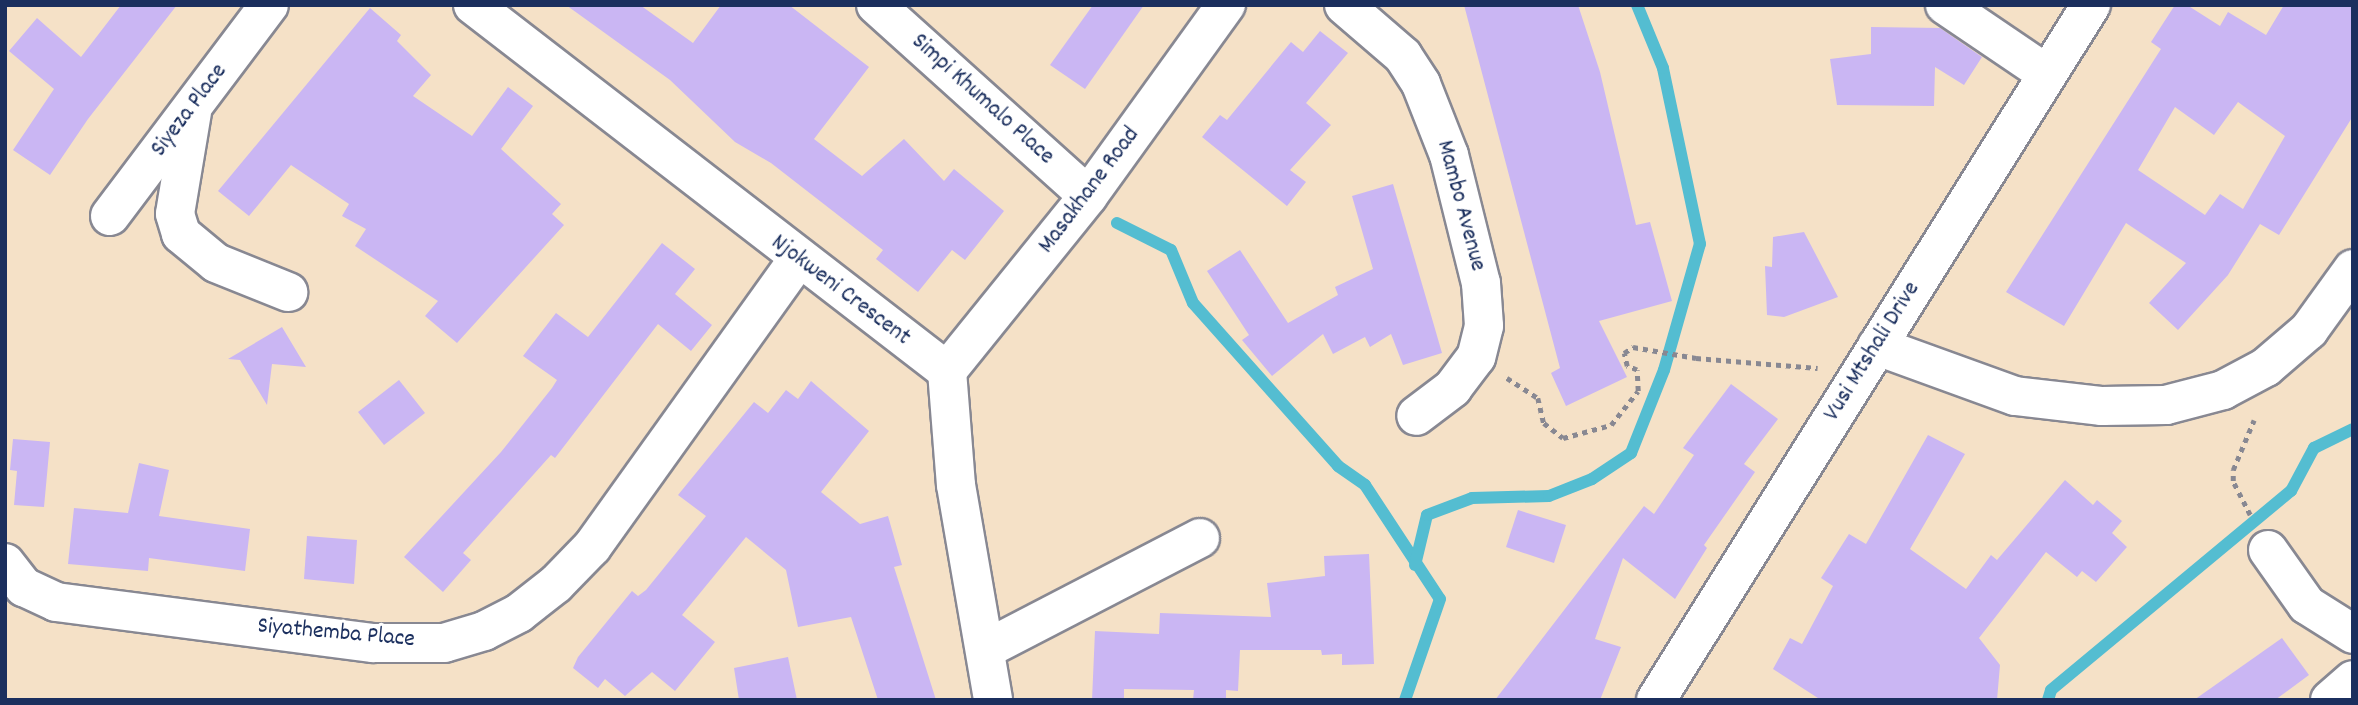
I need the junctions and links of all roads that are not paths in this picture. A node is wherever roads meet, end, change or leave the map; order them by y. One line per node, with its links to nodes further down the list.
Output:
1 (269, 5): 9 (street, Siyeza Place)
2 (473, 5): 12 (street, Njokweni Crescent)
3 (876, 5): 10 (street, Simpi Khumalo Place)
4 (1226, 5): 10 (street, Masakhane Road)
5 (1345, 5): 17 (street, Mambo Avenue)
6 (1945, 5): 8 (street)
7 (2091, 5): 8 (street, Vusi Mtshali Drive)
8 (2047, 74): 15 (street, Vusi Mtshali Drive)
9 (193, 106): 11 (street, Siyeza Place); 14 (street)
10 (1088, 196): 16 (street, Masakhane Road)
11 (110, 216)
12 (798, 259): 16 (street, Njokweni Crescent); 20 (street, Siyathemba Place)
13 (2353, 269): 15 (street)
14 (288, 292)
15 (1869, 359): 25 (street, Vusi Mtshali Drive)
16 (947, 371): 22 (street)
17 (1416, 416)
18 (1200, 538): 22 (street)
19 (2268, 550): 21 (street)
20 (5, 563)
21 (2353, 634)
22 (986, 649): 24 (street)
23 (2353, 680): 26 (street)
24 (993, 700)
25 (1656, 700)
26 (2330, 700)

